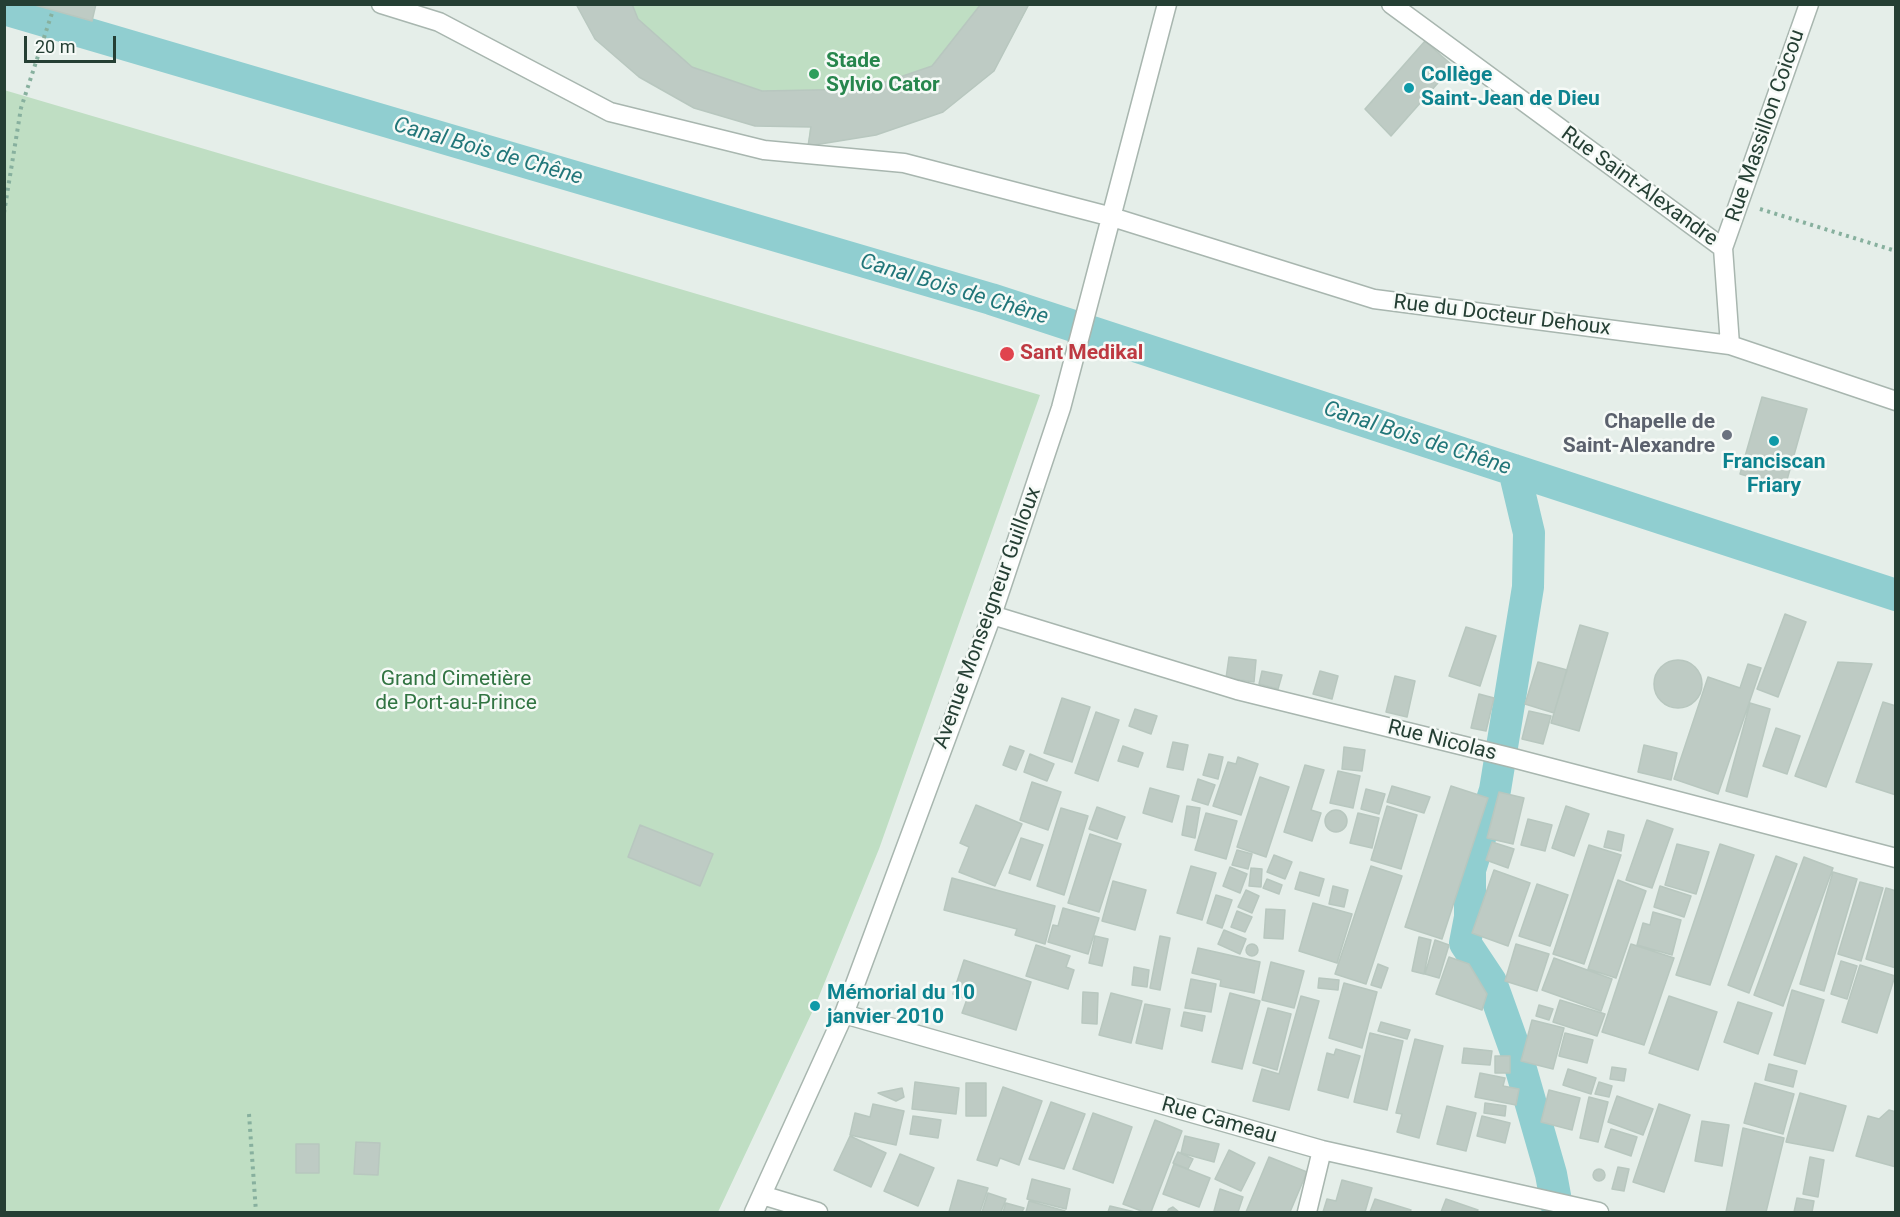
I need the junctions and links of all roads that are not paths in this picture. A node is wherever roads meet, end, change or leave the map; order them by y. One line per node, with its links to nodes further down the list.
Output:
1 (381, 4): 5 (street, Rue du Docteur Dehoux)
2 (1167, 4): 5 (street, Avenue Monseigneur Guilloux)
3 (1391, 4): 6 (street, Rue Saint-Alexandre)
4 (1809, 4): 6 (street, Rue Massillon Coicou)
5 (1112, 217): 7 (street, Rue du Docteur Dehoux); 9 (street, Avenue Monseigneur Guilloux)
6 (1723, 248): 7 (street, Rue Saint-Alexandre)
7 (1730, 345): 8 (street, Rue du Docteur Dehoux)
8 (1896, 401)
9 (992, 615): 10 (street, Rue Nicolas); 11 (street, Avenue Monseigneur Guilloux)
10 (1896, 858)
11 (844, 1014): 12 (street, Rue Cameau); 13 (street, Avenue Monseigneur Guilloux)
12 (1322, 1150): 14 (street, Rue Cameau); 17 (street)
13 (762, 1195): 15 (street, Avenue Monseigneur Guilloux); 16 (street)
14 (1590, 1210)
15 (754, 1212)
16 (818, 1212)
17 (1307, 1212)

